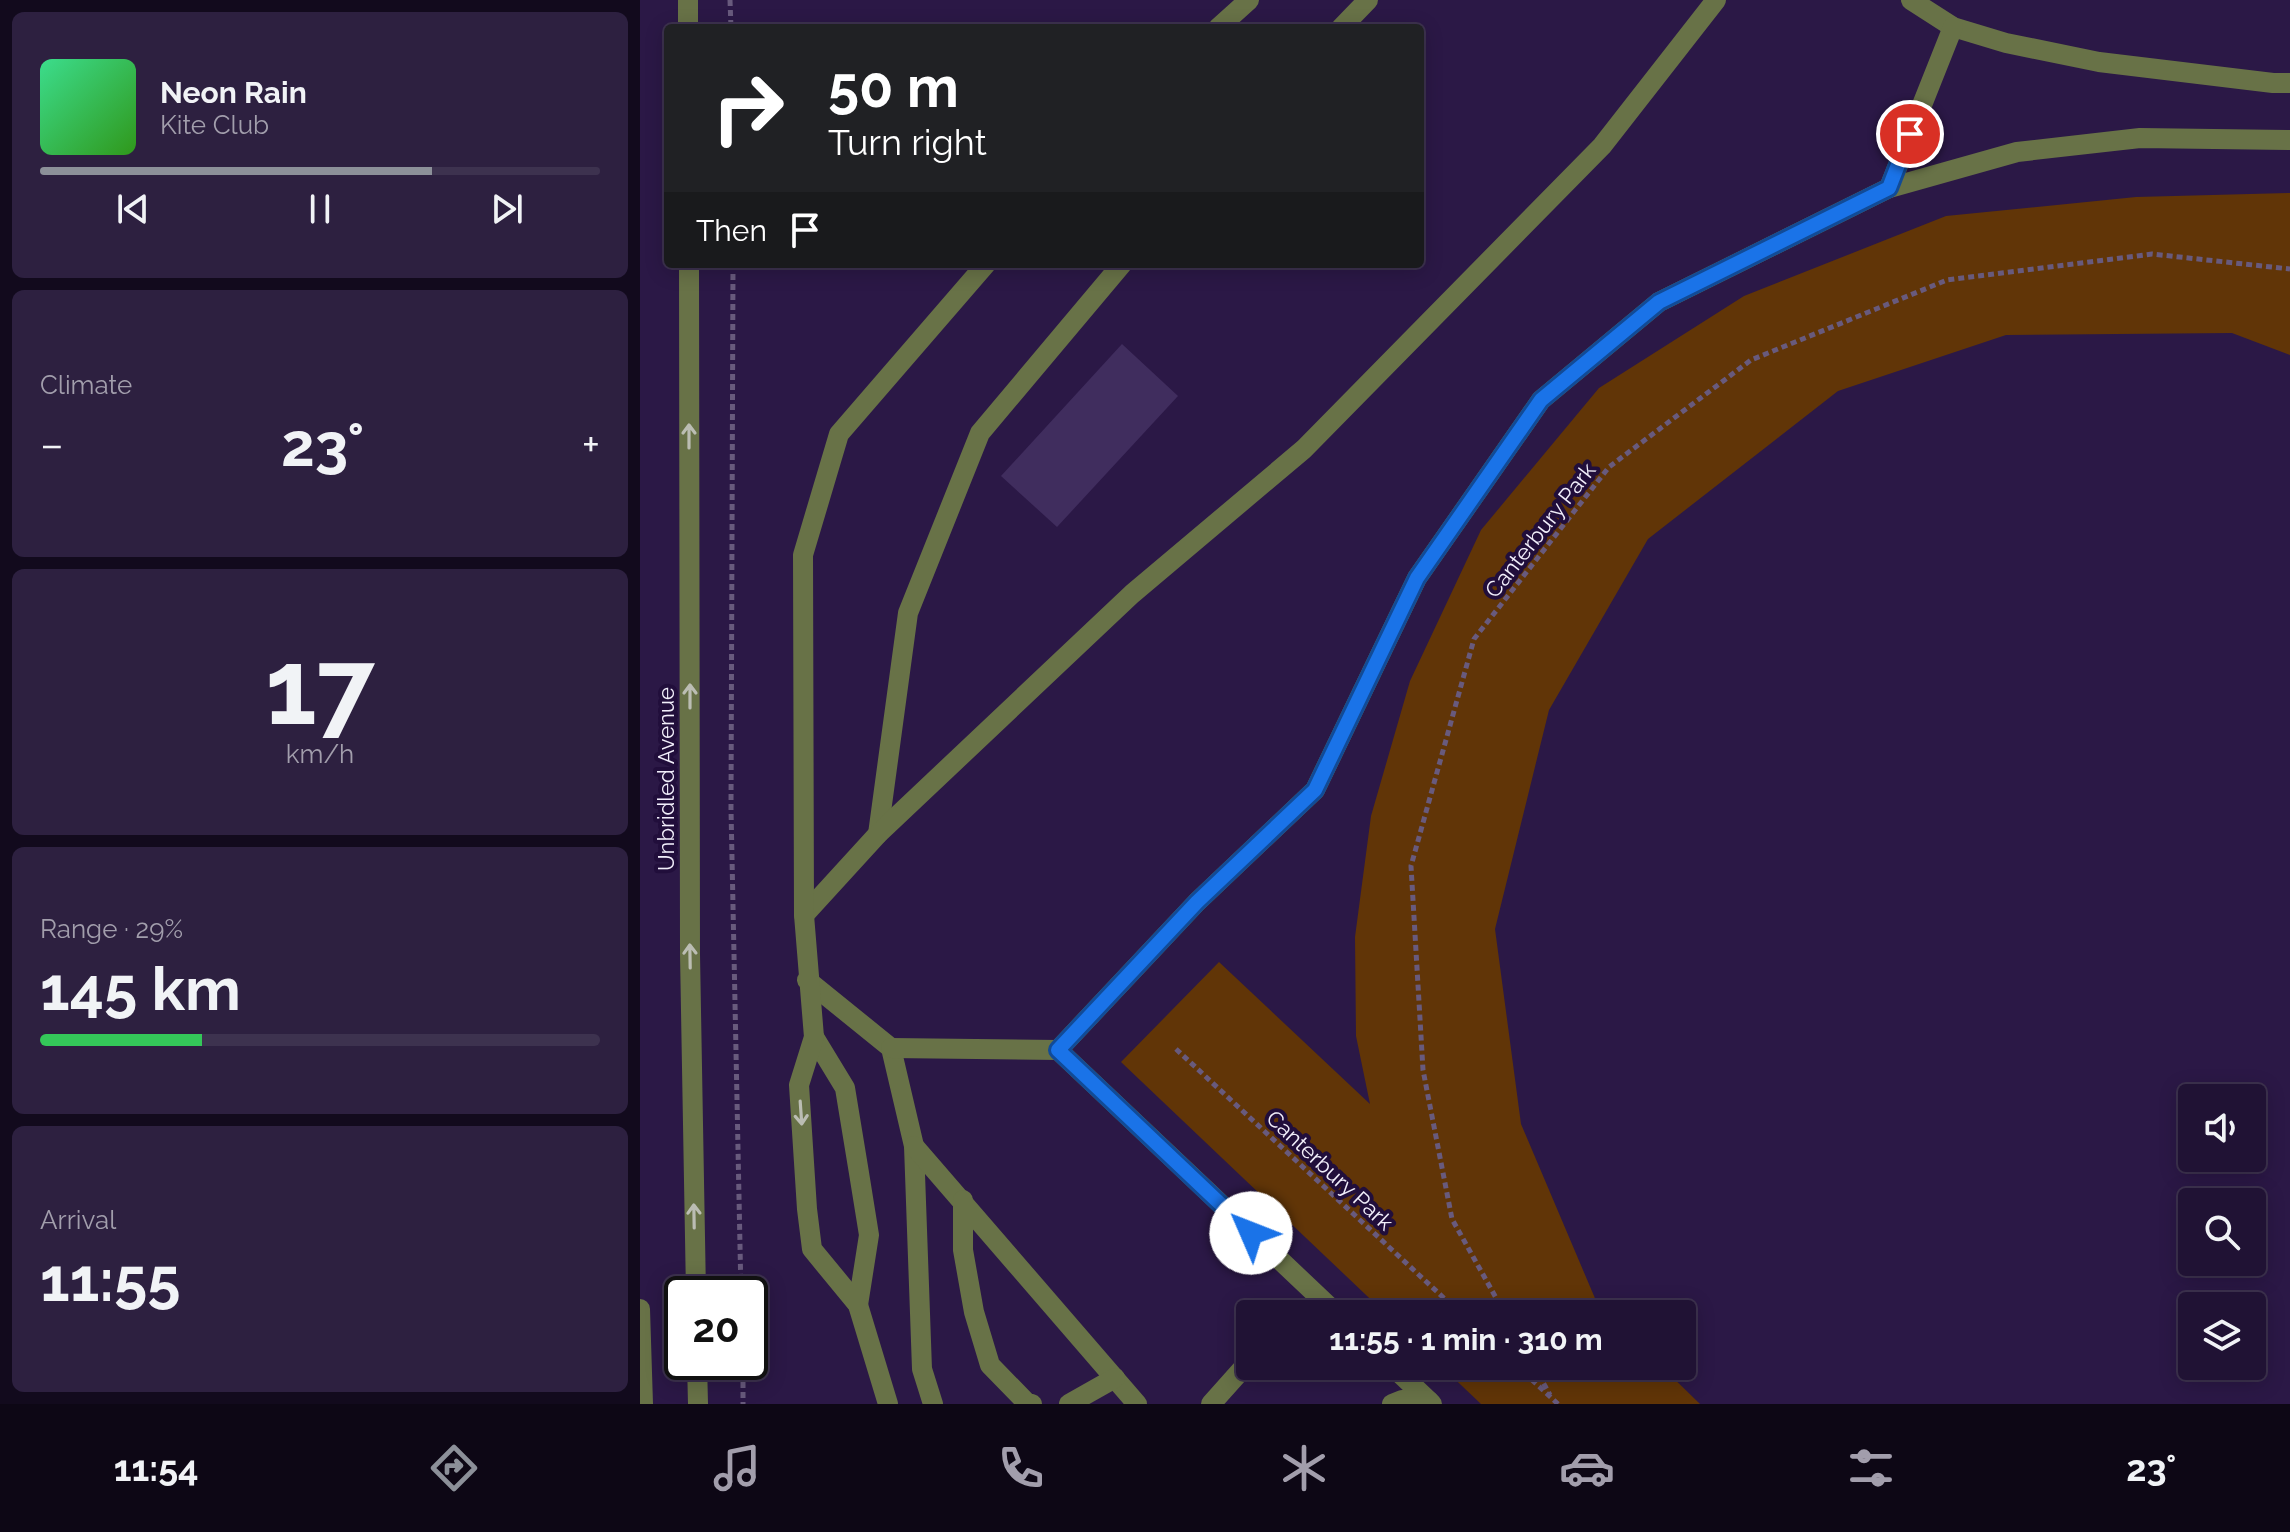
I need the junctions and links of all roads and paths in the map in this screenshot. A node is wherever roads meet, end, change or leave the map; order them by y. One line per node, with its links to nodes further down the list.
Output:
1 (688, 0): 7 (street)
2 (730, 0): 8 (path)
3 (1249, 0): 9 (street)
4 (1368, 0): 10 (street)
5 (1716, 0): 20 (street)
6 (1911, 0): 11 (street)
7 (688, 24)
8 (731, 24)
9 (1222, 24)
10 (1345, 24)
11 (1953, 27): 12 (street); 14 (street)
12 (2290, 83)
13 (2290, 140): 14 (street)
14 (1889, 188): 26 (street)
15 (689, 268): 29 (street, Unbridled Avenue, one-way to 15)
16 (733, 268): 30 (path)
17 (983, 268): 21 (street)
18 (1119, 268): 20 (street)
19 (2290, 269): 33 (path, Canterbury Park)
20 (878, 834): 21 (street)
21 (804, 915): 22 (street)
22 (807, 980): 23 (street); 24 (street)
23 (814, 1037): 34 (street); 34 (street, one-way to 34)
24 (891, 1048): 26 (street); 27 (street)
25 (1176, 1049): 32 (path, Canterbury Park)
26 (1058, 1050): 31 (street)
27 (914, 1146): 28 (street); 49 (street)
28 (963, 1200): 37 (street); 50 (street)
29 (696, 1276)
30 (741, 1276)
31 (1322, 1300)
32 (1446, 1300)
33 (1497, 1300)
34 (858, 1305): 48 (street)
35 (640, 1309): 45 (street)
36 (1236, 1376): 53 (street)
37 (1115, 1378): 51 (street); 52 (street)
38 (697, 1380): 46 (street)
39 (743, 1380): 47 (path)
40 (1407, 1380): 43 (street)
41 (1532, 1380): 44 (path)
42 (1542, 1380): 44 (path)
43 (1431, 1402): 54 (street)
44 (1555, 1402)
45 (643, 1404)
46 (698, 1404)
47 (743, 1404)
48 (888, 1404)
49 (933, 1404)
50 (1032, 1404)
51 (1069, 1404)
52 (1137, 1404)
53 (1211, 1404)
54 (1392, 1404)

